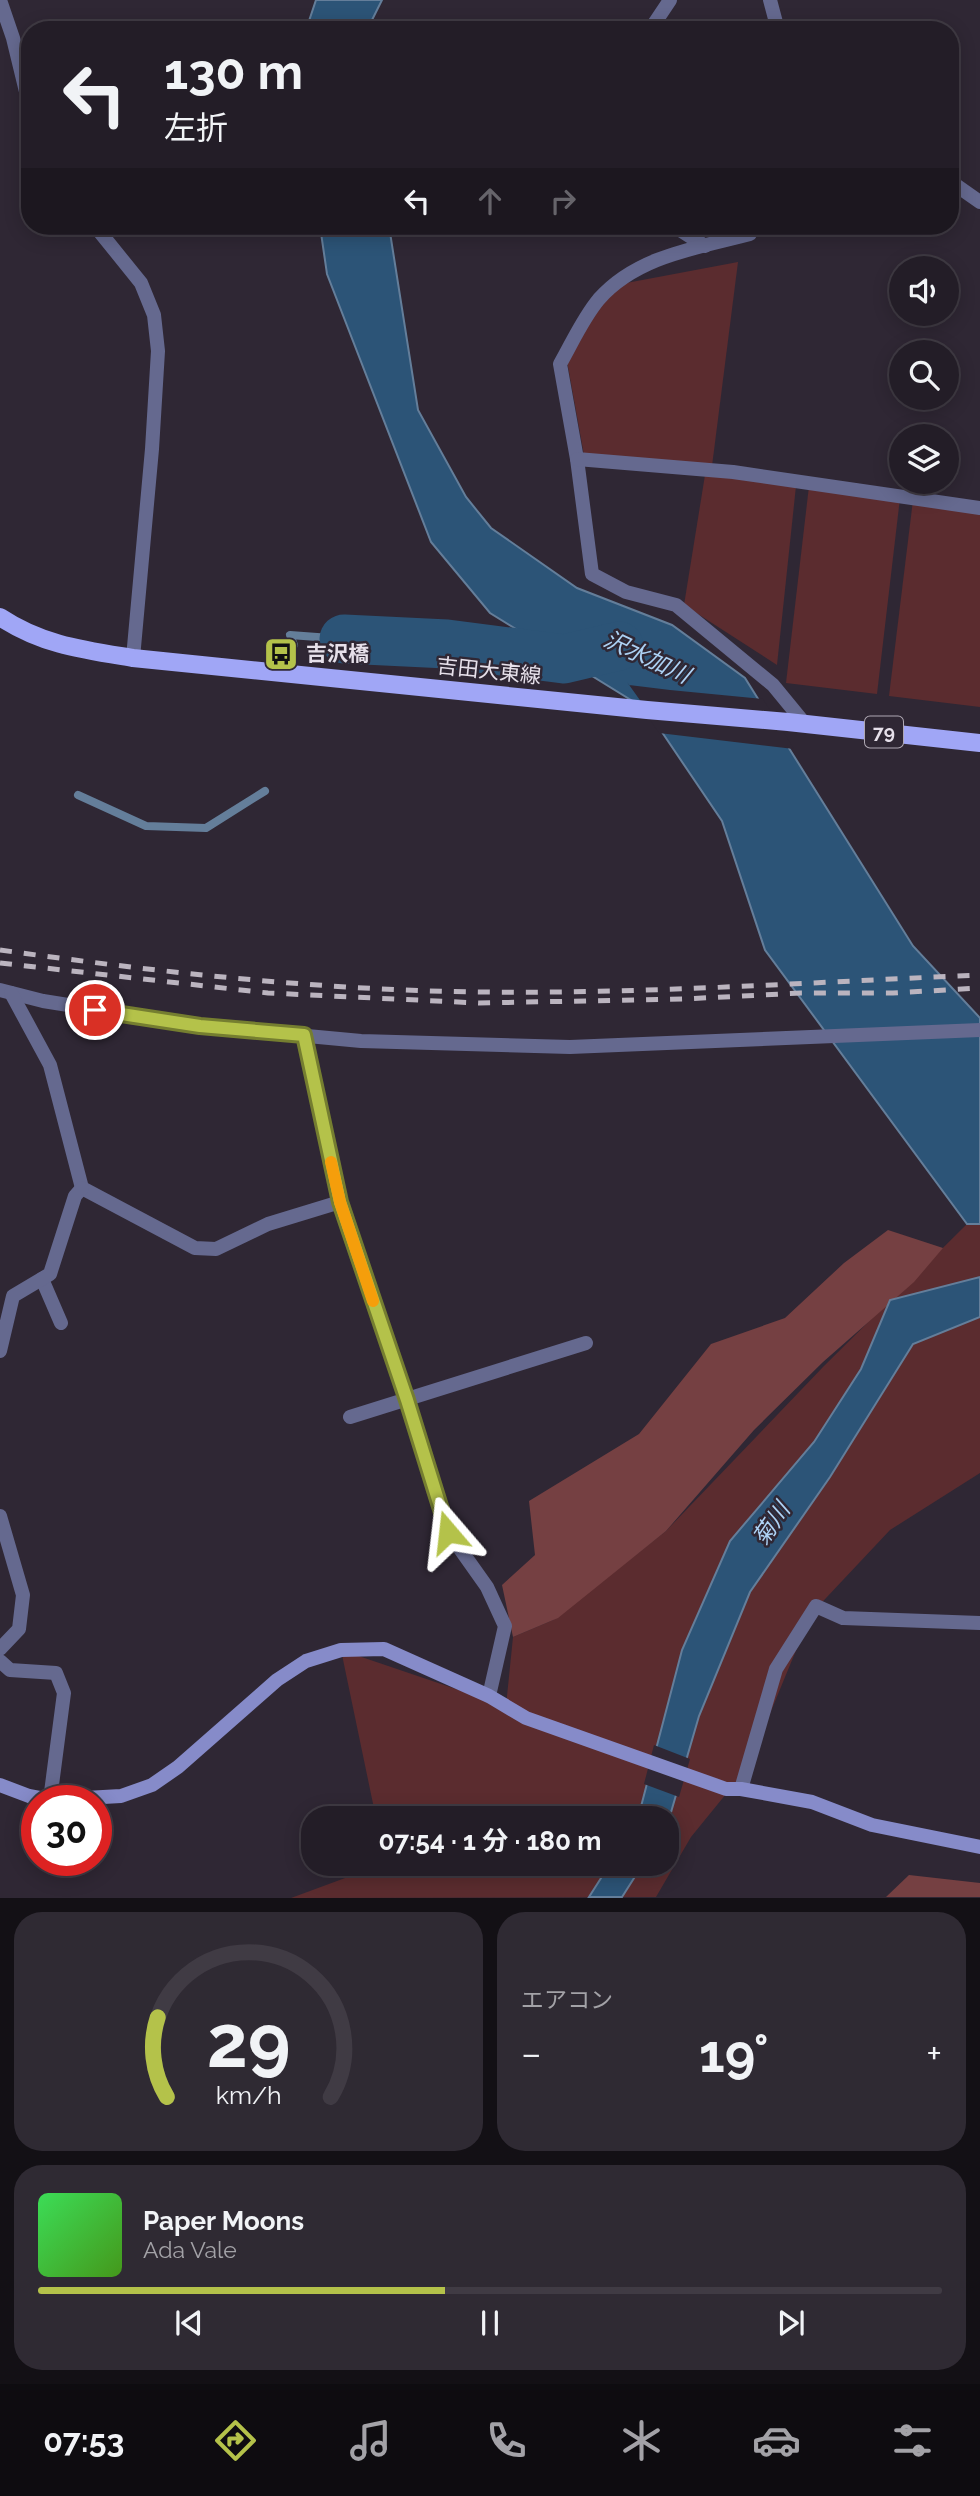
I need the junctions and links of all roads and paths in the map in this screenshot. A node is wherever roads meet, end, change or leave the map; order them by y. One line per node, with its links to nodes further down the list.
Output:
1 (0, 0): 6 (street)
2 (670, 0): 4 (street)
3 (770, 0): 5 (street)
4 (656, 21)
5 (776, 21)
6 (21, 71)
7 (959, 187): 8 (street)
8 (980, 201)
9 (102, 235): 16 (street)
10 (688, 235): 12 (street)
11 (746, 235): 12 (street)
12 (705, 246): 13 (street)
13 (578, 460): 14 (street); 17 (street)
14 (980, 508)
15 (0, 617): 16 (main road, 吉田大東線 / 79)
16 (133, 658): 17 (main road, 吉田大東線 / 79)
17 (797, 723): 18 (main road, 吉田大東線 / 79)
18 (980, 743)
19 (6, 992): 21 (street); 22 (street)
20 (974, 1030): 21 (street)
21 (304, 1035): 23 (street)
22 (82, 1188): 23 (street); 24 (street)
23 (340, 1202): 29 (street)
24 (42, 1279): 25 (street); 26 (street)
25 (7, 1298): 28 (street)
26 (61, 1323)
27 (586, 1343): 29 (street)
28 (0, 1351)
29 (407, 1400): 30 (street); 35 (street)
30 (350, 1417)
31 (0, 1516): 33 (street)
32 (980, 1623): 38 (street)
33 (0, 1649)
34 (0, 1661): 37 (street)
35 (489, 1696): 38 (street); 40 (street)
36 (0, 1785): 39 (street)
37 (52, 1785)
38 (734, 1789): 41 (street)
39 (21, 1793)
40 (112, 1797)
41 (980, 1847)

